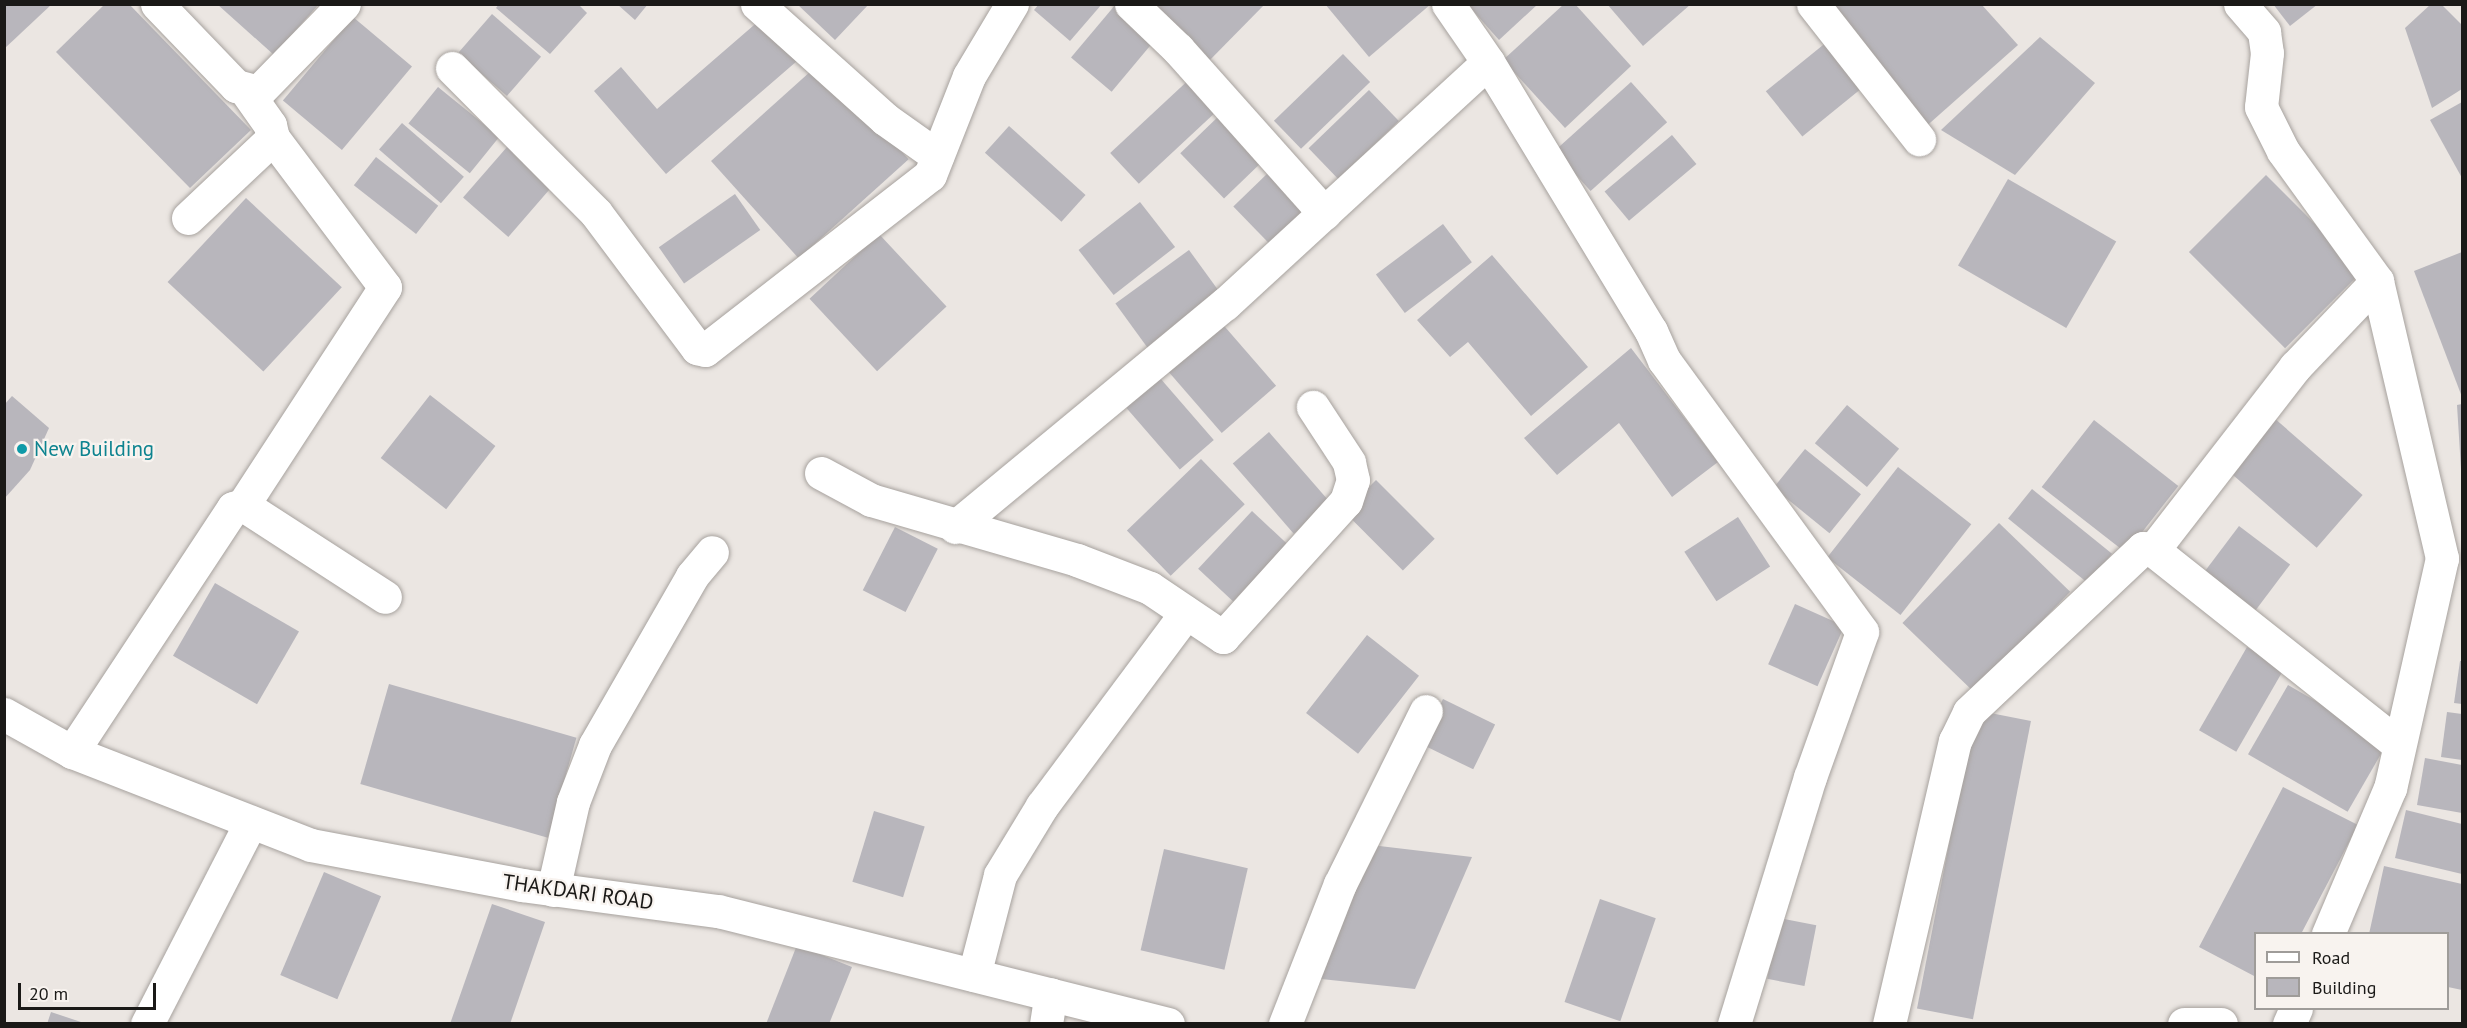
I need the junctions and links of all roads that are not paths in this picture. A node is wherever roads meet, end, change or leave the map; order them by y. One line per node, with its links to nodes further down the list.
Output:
1 (158, 4): 11 (street)
2 (344, 4): 11 (street)
3 (757, 4): 14 (street)
4 (1012, 4): 14 (street)
5 (1131, 4): 15 (street)
6 (1448, 4): 9 (street)
7 (1813, 4): 13 (street)
8 (2240, 4): 17 (street)
9 (1488, 62): 15 (street); 38 (street)
10 (452, 68): 14 (street)
11 (246, 91): 12 (street)
12 (273, 138): 16 (street); 20 (street)
13 (1919, 139)
14 (937, 156)
15 (1324, 213): 21 (street)
16 (188, 218)
17 (2377, 281): 22 (street); 28 (street)
18 (1313, 407): 25 (street)
19 (821, 473): 21 (street)
20 (243, 505): 24 (street); 29 (street)
21 (956, 527): 25 (street)
22 (2153, 550): 28 (street); 39 (street)
23 (712, 552): 31 (street)
24 (385, 597)
25 (1186, 613): 33 (street)
26 (1426, 711): 37 (street)
27 (4, 714): 29 (street, THAKDARI ROAD)
28 (2399, 745): 32 (street)
29 (72, 752): 30 (street, THAKDARI ROAD)
30 (251, 822): 31 (street, THAKDARI ROAD); 35 (street)
31 (553, 890): 33 (street, THAKDARI ROAD)
32 (2328, 932)
33 (974, 975): 34 (street, THAKDARI ROAD)
34 (1049, 1009): 36 (street, THAKDARI ROAD)
35 (147, 1023)
36 (1168, 1023)
37 (1285, 1023)
38 (1734, 1023)
39 (1889, 1023)
40 (2184, 1023): 41 (street)
41 (2221, 1023)

